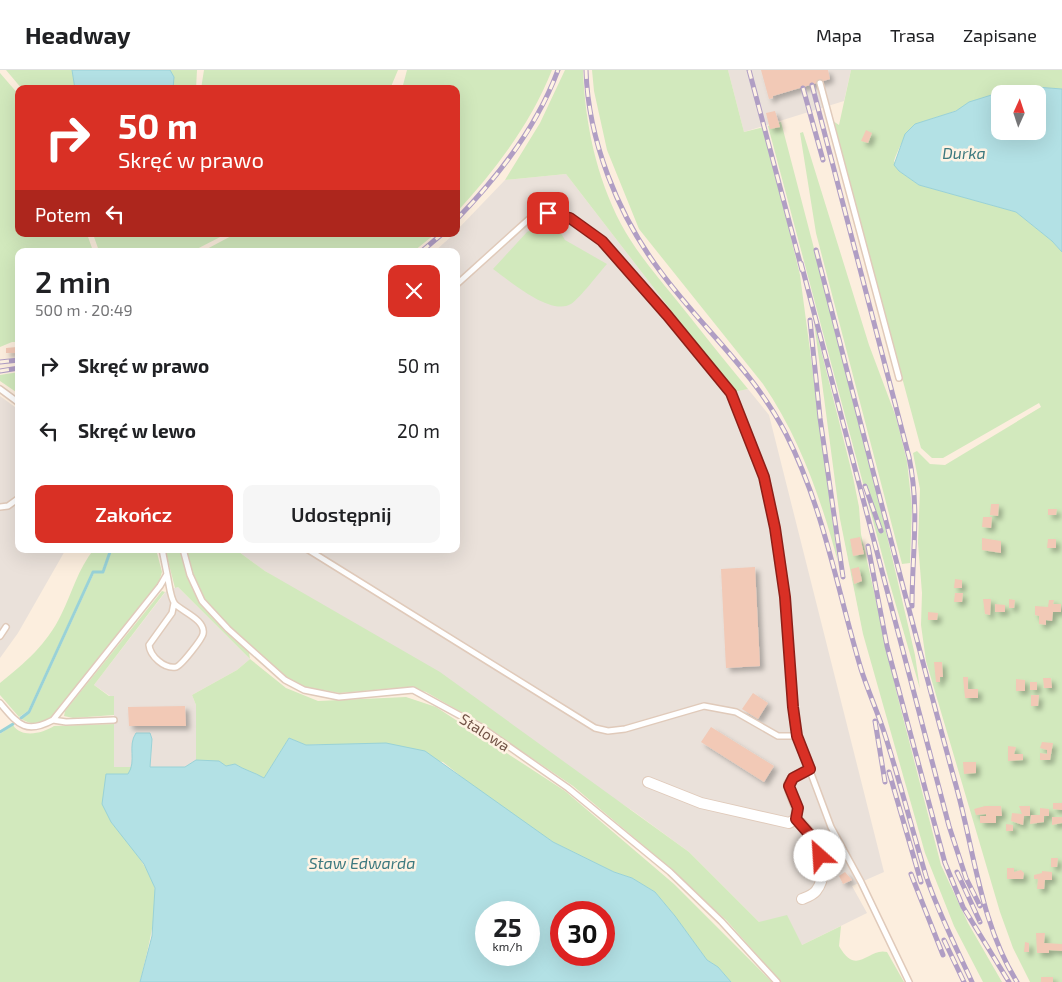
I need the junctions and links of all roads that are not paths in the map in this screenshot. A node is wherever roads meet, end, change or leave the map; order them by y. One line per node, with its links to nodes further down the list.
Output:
1 (820, 83): 3 (lane)
2 (460, 280): 18 (lane)
3 (899, 378)
4 (0, 389): 5 (lane)
5 (15, 400)
6 (15, 501): 7 (lane)
7 (0, 507)
8 (163, 553): 11 (lane)
9 (184, 553): 23 (lane, Stalowa)
10 (313, 553): 18 (lane)
11 (167, 574): 12 (lane); 16 (lane)
12 (174, 603): 12 (lane)
13 (6, 627): 14 (lane)
14 (0, 636)
15 (0, 702): 16 (lane)
16 (53, 720): 17 (lane)
17 (114, 720)
18 (797, 736): 19 (lane)
19 (810, 769): 21 (street); 24 (lane)
20 (648, 782): 21 (street)
21 (796, 819): 22 (street)
22 (802, 899)
23 (777, 982)
24 (909, 982)

